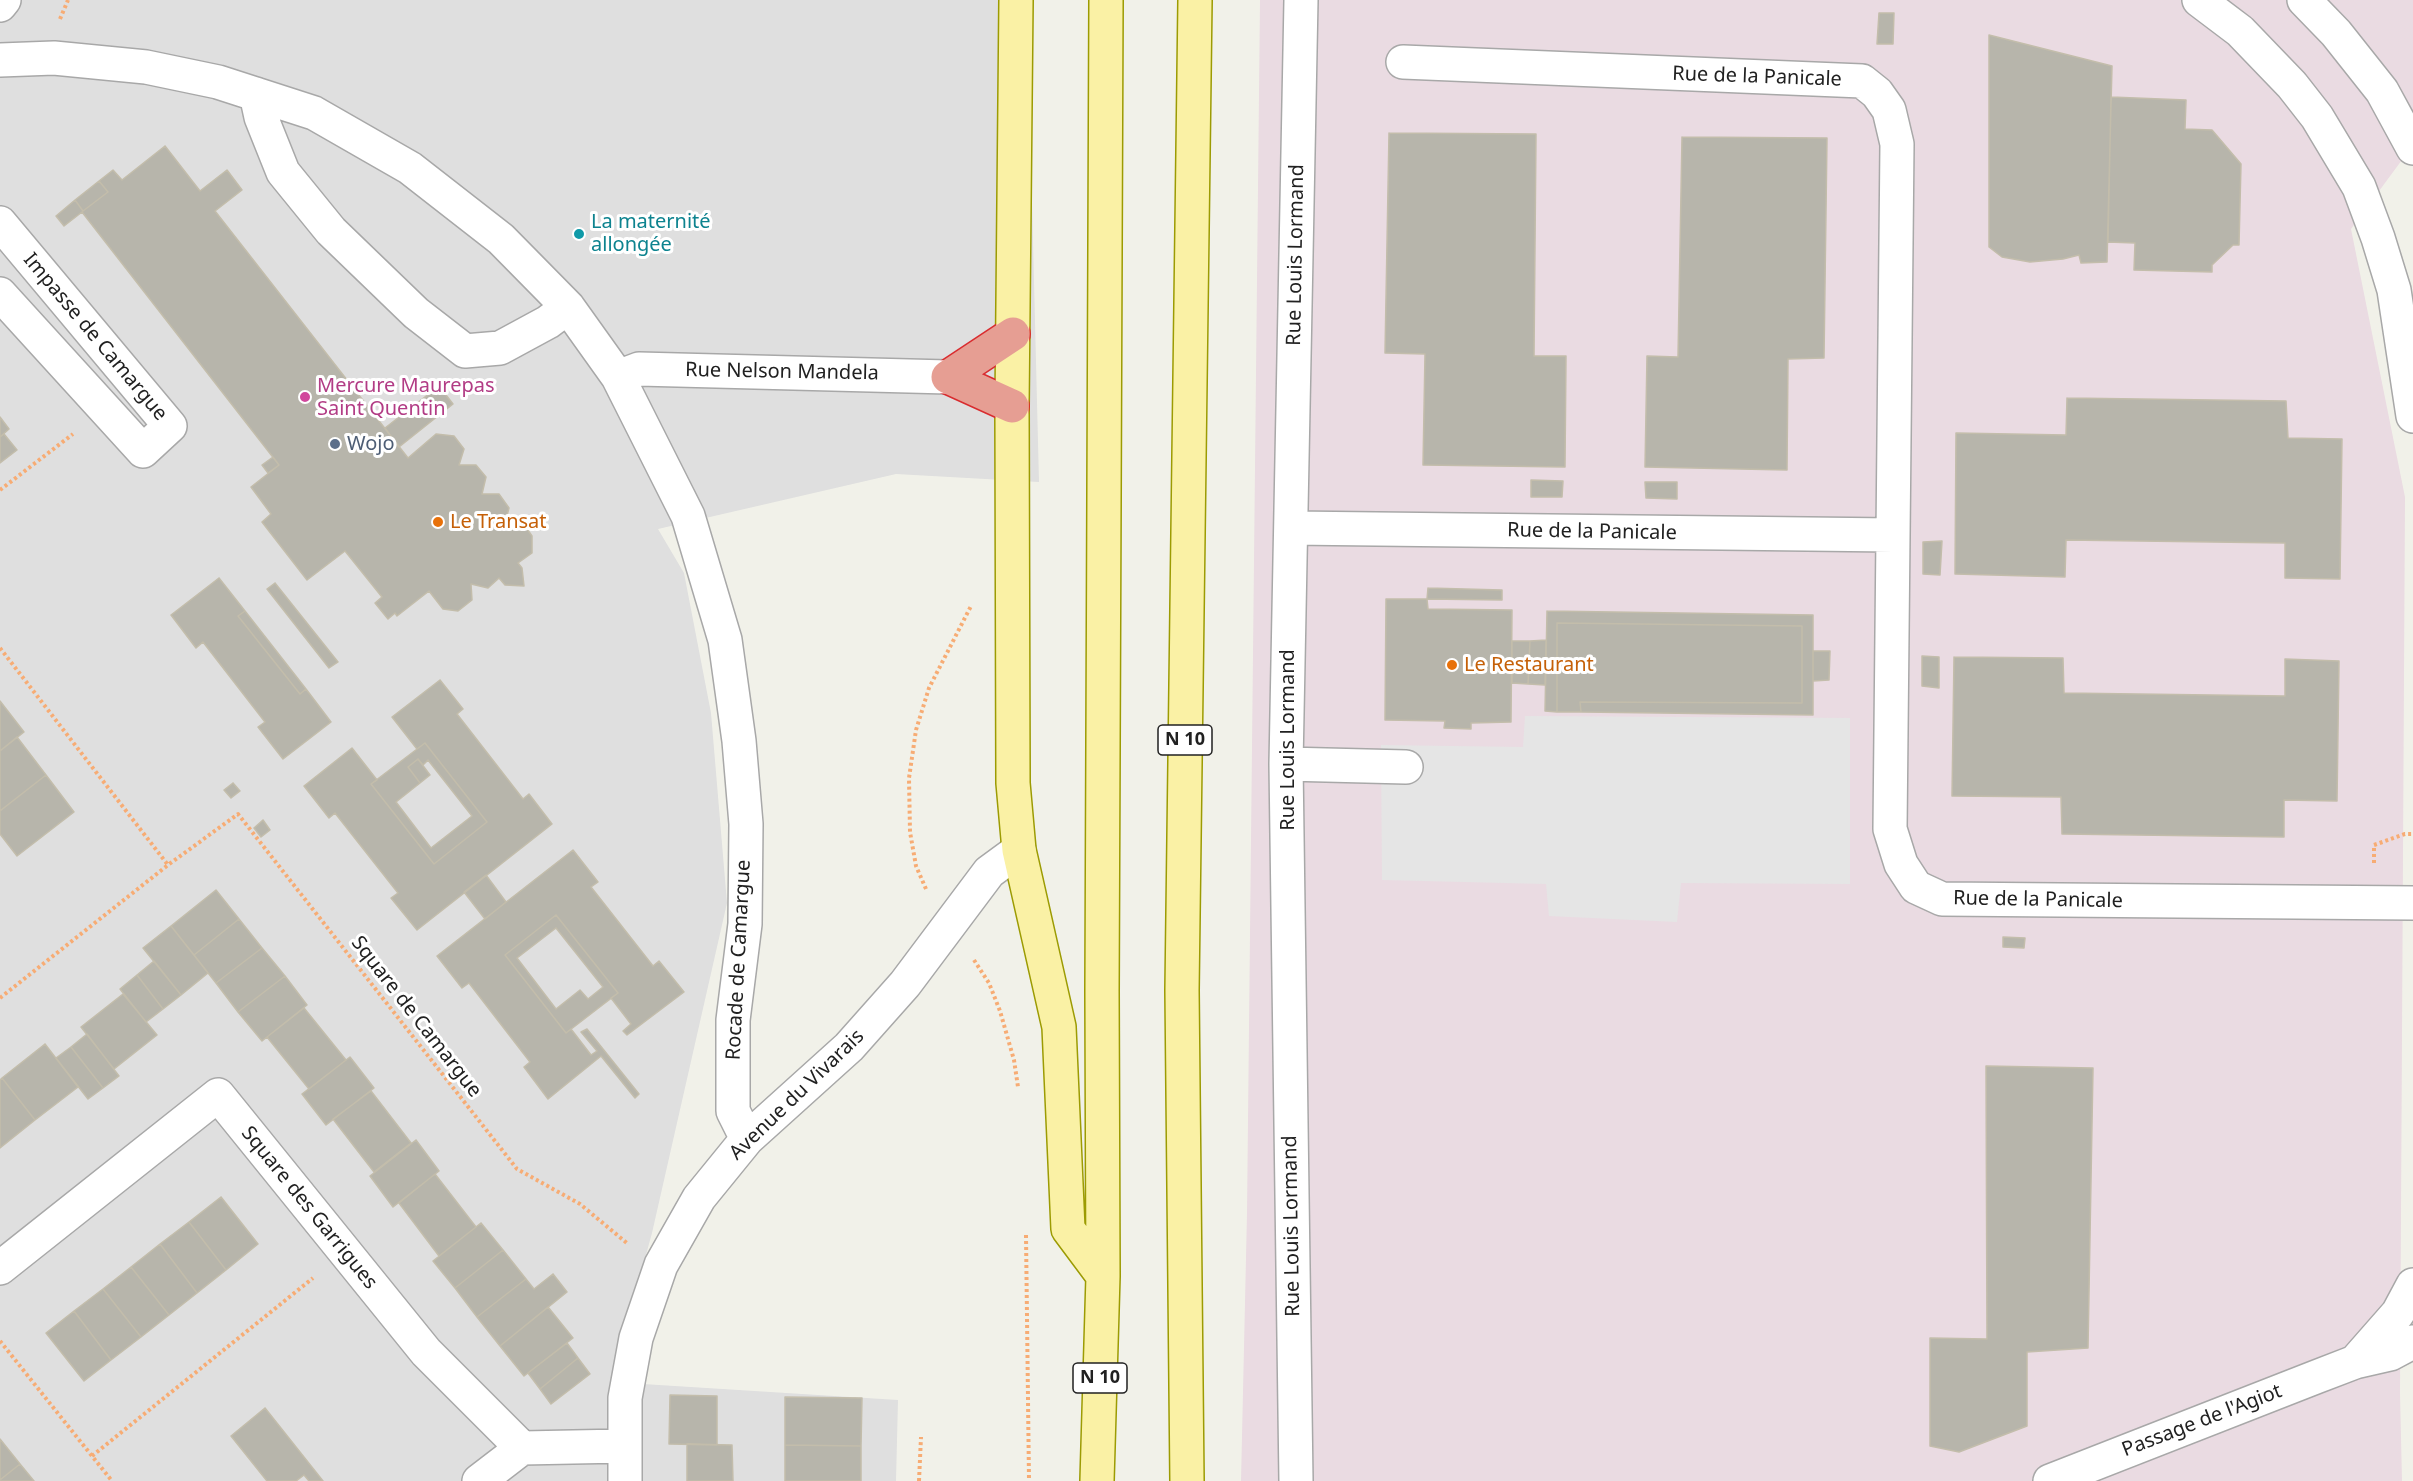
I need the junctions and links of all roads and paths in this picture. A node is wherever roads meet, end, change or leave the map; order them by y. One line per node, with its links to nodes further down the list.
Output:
1 (4, 0): 8 (street)
2 (1016, 0): 16 (main road)
3 (1106, 0): 36 (main road, N 10)
4 (1194, 0): 50 (main road, N 10)
5 (1301, 0): 23 (street, Rue Louis Lormand)
6 (2199, 0): 21 (street)
7 (2304, 0): 12 (street)
8 (0, 5)
9 (0, 60): 11 (street, Rocade de Camargue)
10 (1403, 62): 24 (street, Rue de la Panicale)
11 (256, 94): 15 (street, Rocade de Camargue); 15 (street)
12 (2413, 148)
13 (0, 223): 20 (street, Impasse de Camargue)
14 (0, 294): 20 (street, Impasse de Camargue)
15 (567, 307): 18 (street, Rocade de Camargue)
16 (1014, 334): 17 (highway); 19 (main road)
17 (948, 377): 18 (street, Rue Nelson Mandela); 19 (highway)
18 (618, 378): 32 (street, Rocade de Camargue)
19 (1012, 406): 28 (main road)
20 (105, 410): 22 (path)
21 (2413, 416)
22 (0, 490)
23 (1291, 528): 24 (street, Rue de la Panicale); 26 (street, Rue Louis Lormand)
24 (1893, 535): 30 (street, Rue de la Panicale)
25 (0, 648): 29 (path)
26 (1286, 764): 27 (street); 51 (street, Rue Louis Lormand)
27 (1406, 766)
28 (1019, 850): 32 (street, Avenue du Vivarais); 36 (main road)
29 (168, 865): 31 (path, Square de Camargue); 34 (path, Square de Camargue)
30 (2413, 903)
31 (0, 998)
32 (747, 1139): 34 (street, Avenue du Vivarais)
33 (345, 1252): 35 (street, Square des Garrigues); 43 (street, Square des Garrigues); 44 (path)
34 (661, 1265): 42 (street, Avenue du Vivarais)
35 (0, 1268)
36 (1103, 1276): 49 (main road, N 10)
37 (2413, 1285): 40 (street)
38 (0, 1341): 44 (path)
39 (2413, 1342): 40 (street, Passage de l'Agiot)
40 (2355, 1362): 52 (street, Passage de l'Agiot)
41 (921, 1437): 48 (path)
42 (624, 1446): 43 (street); 47 (street, Avenue du Vivarais)
43 (522, 1448): 46 (street)
44 (92, 1456): 45 (path)
45 (112, 1481)
46 (479, 1481)
47 (625, 1481)
48 (919, 1481)
49 (1098, 1481)
50 (1187, 1481)
51 (1296, 1481)
52 (2050, 1481)

